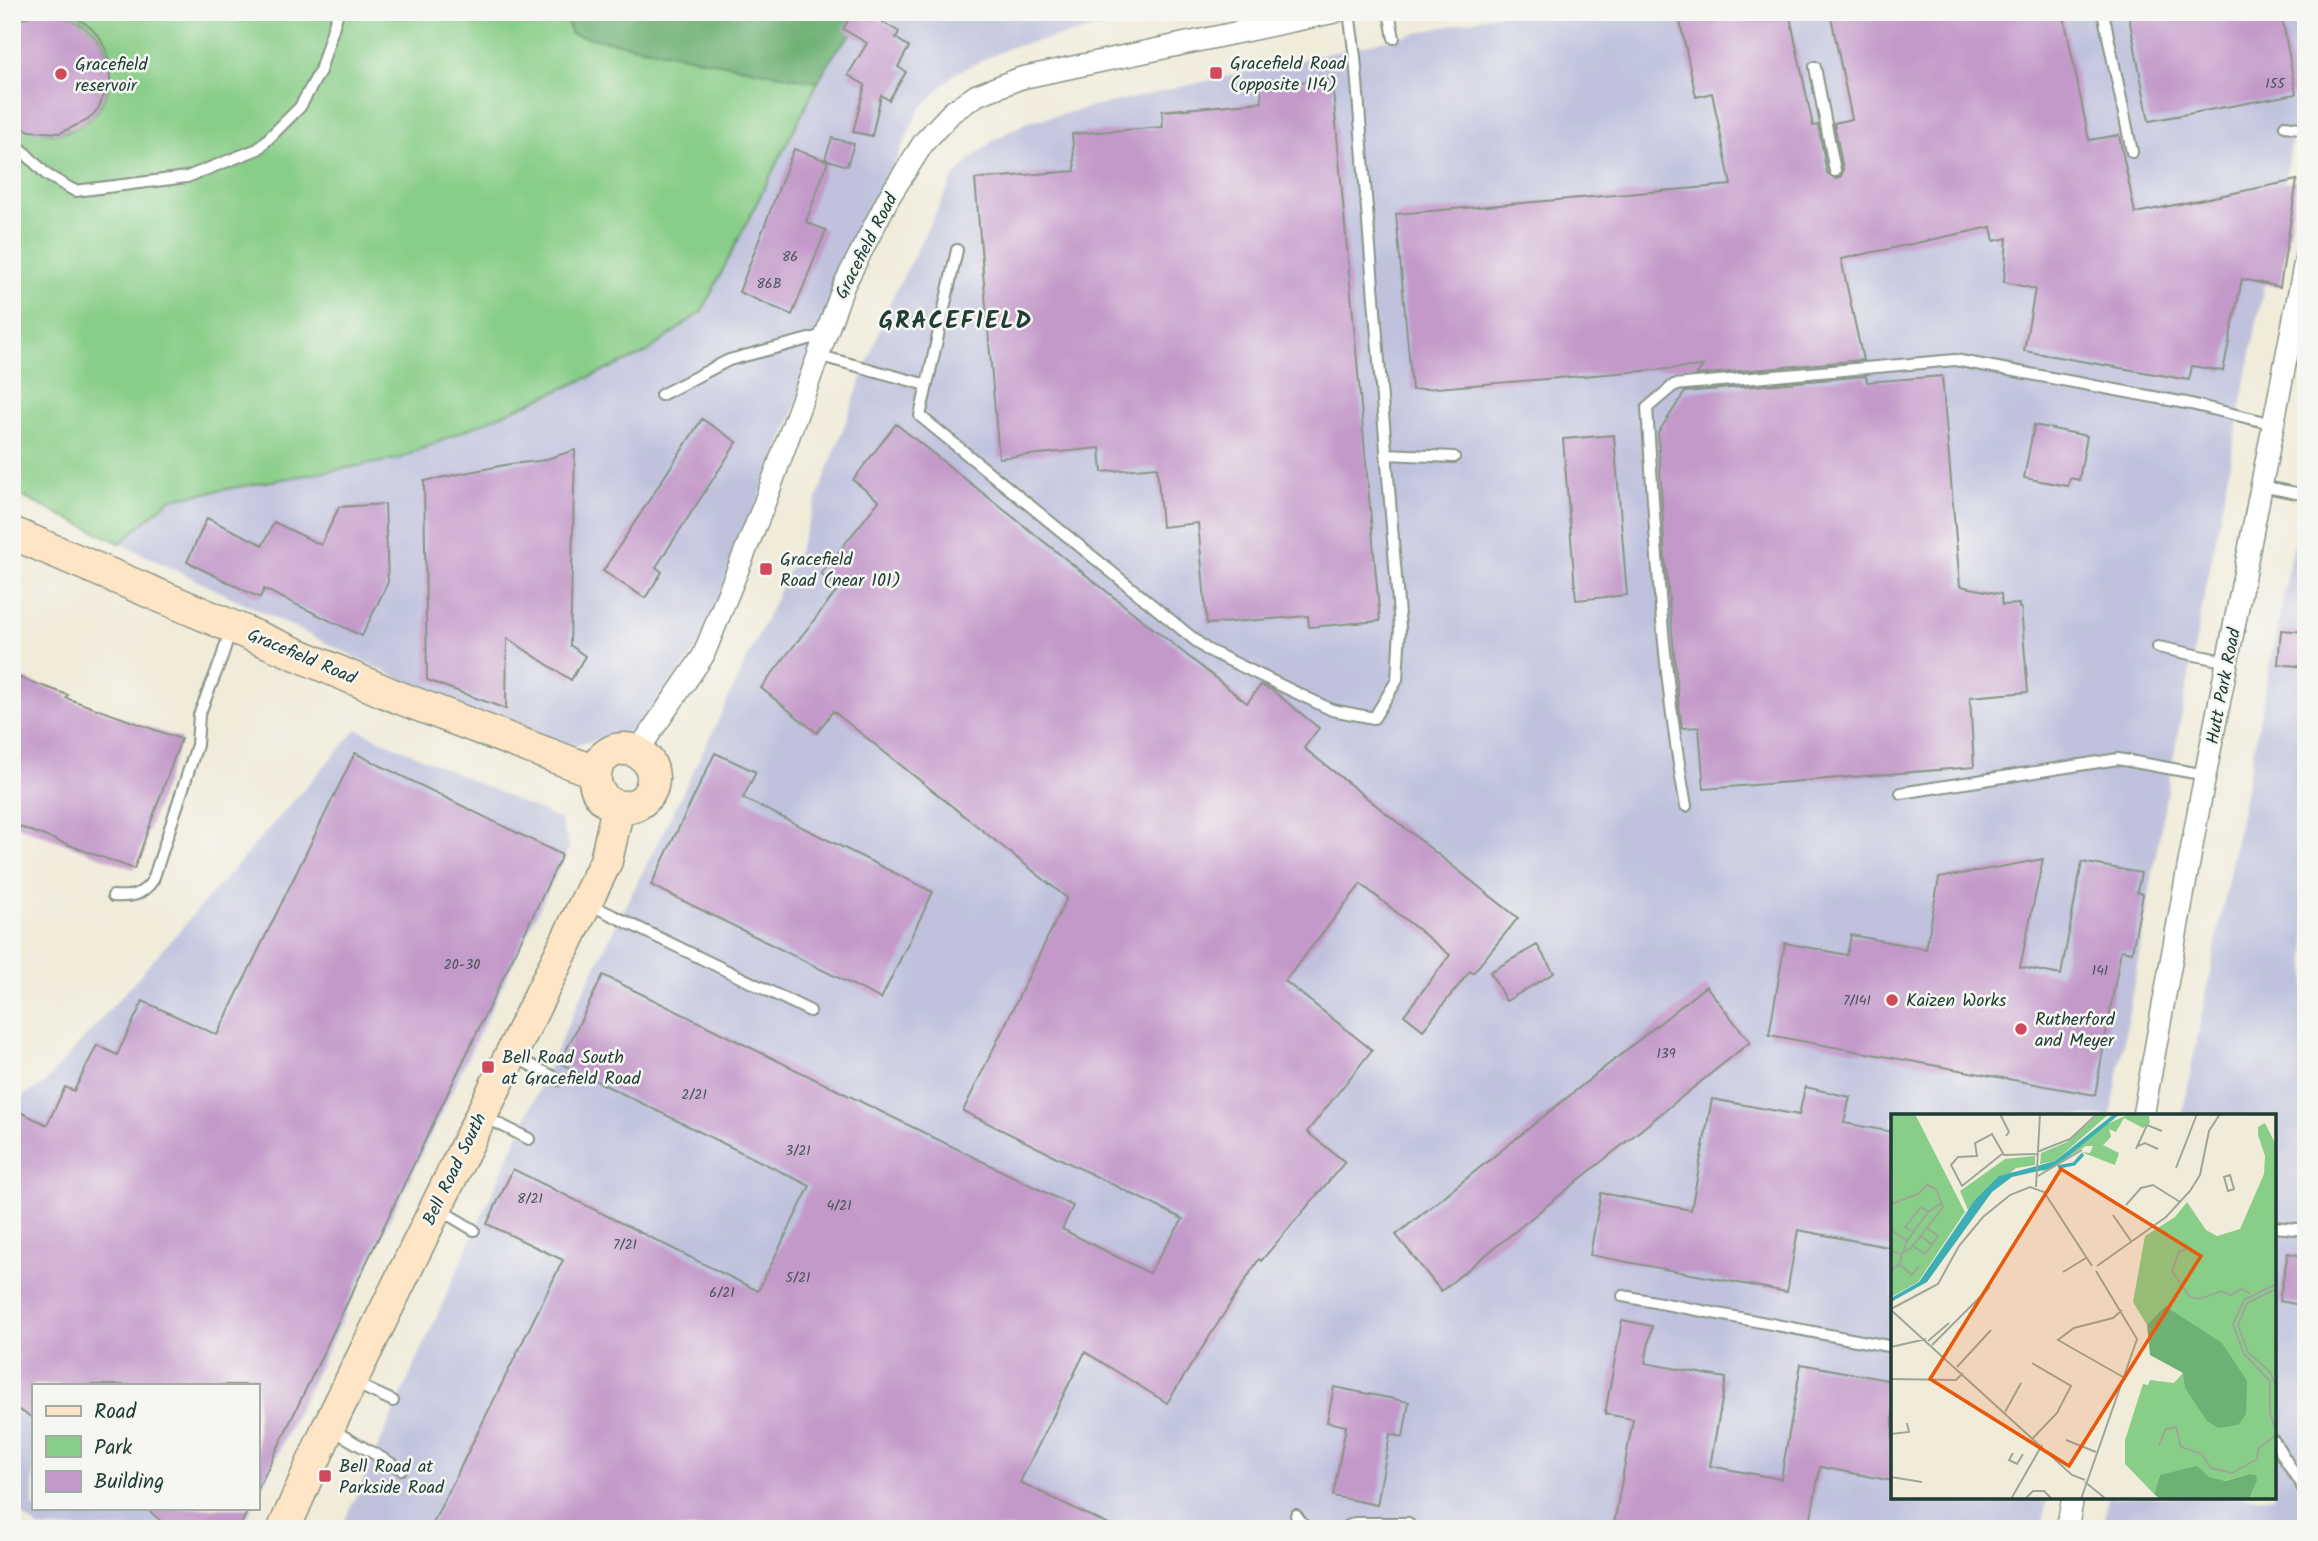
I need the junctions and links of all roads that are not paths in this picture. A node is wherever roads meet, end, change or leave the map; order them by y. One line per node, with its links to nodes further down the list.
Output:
1 (338, 12): 10 (lane)
2 (1335, 12): 16 (street, Gracefield Road)
3 (1349, 12): 20 (lane)
4 (1390, 12): 6 (lane)
5 (2103, 12): 11 (lane)
6 (1394, 38)
7 (1815, 67): 12 (lane)
8 (2285, 126): 9 (lane)
9 (2306, 129)
10 (20, 148)
11 (2132, 152)
12 (1835, 171)
13 (957, 250): 17 (lane)
14 (2306, 256): 15 (street, Hutt Park Road)
15 (2299, 322): 19 (street, Hutt Park Road)
16 (821, 345): 17 (lane); 18 (lane); 28 (street, Gracefield Road)
17 (927, 385): 20 (lane)
18 (661, 394)
19 (2274, 424): 22 (street, Hutt Park Road); 32 (lane)
20 (1386, 454): 21 (lane)
21 (1454, 457)
22 (2262, 486): 23 (lane); 27 (street, Hutt Park Road)
23 (2306, 495)
24 (12, 533): 25 (main road, Gracefield Road)
25 (231, 626): 29 (main road, Gracefield Road); 34 (lane)
26 (2158, 647): 27 (lane)
27 (2228, 663): 30 (street, Hutt Park Road)
28 (637, 752): 29 (main road); 33 (main road)
29 (595, 772): 33 (main road)
30 (2206, 775): 31 (lane); 40 (street, Hutt Park Road)
31 (1901, 793)
32 (1686, 806)
33 (618, 807): 35 (main road, Bell Road South)
34 (113, 896)
35 (584, 902): 36 (lane); 37 (main road, Bell Road South)
36 (810, 1012)
37 (510, 1054): 38 (lane); 39 (main road, Bell Road South)
38 (559, 1080)
39 (480, 1114): 41 (lane); 42 (main road, Bell Road South)
40 (2143, 1114)
41 (529, 1139)
42 (435, 1207): 44 (lane); 48 (main road, Bell Road South)
43 (2276, 1227): 45 (lane)
44 (474, 1230)
45 (2306, 1230)
46 (1623, 1296): 47 (lane)
47 (1891, 1347)
48 (351, 1382): 49 (lane); 50 (main road, Bell Road South)
49 (393, 1401)
50 (328, 1428): 52 (lane); 57 (main road, Bell Road South)
51 (2276, 1444): 53 (lane)
52 (401, 1469)
53 (2306, 1493)
54 (2073, 1499): 60 (street)
55 (1296, 1515): 58 (lane)
56 (1408, 1523): 59 (lane)
57 (284, 1529)
58 (1306, 1529)
59 (1342, 1529)
60 (2067, 1529)

